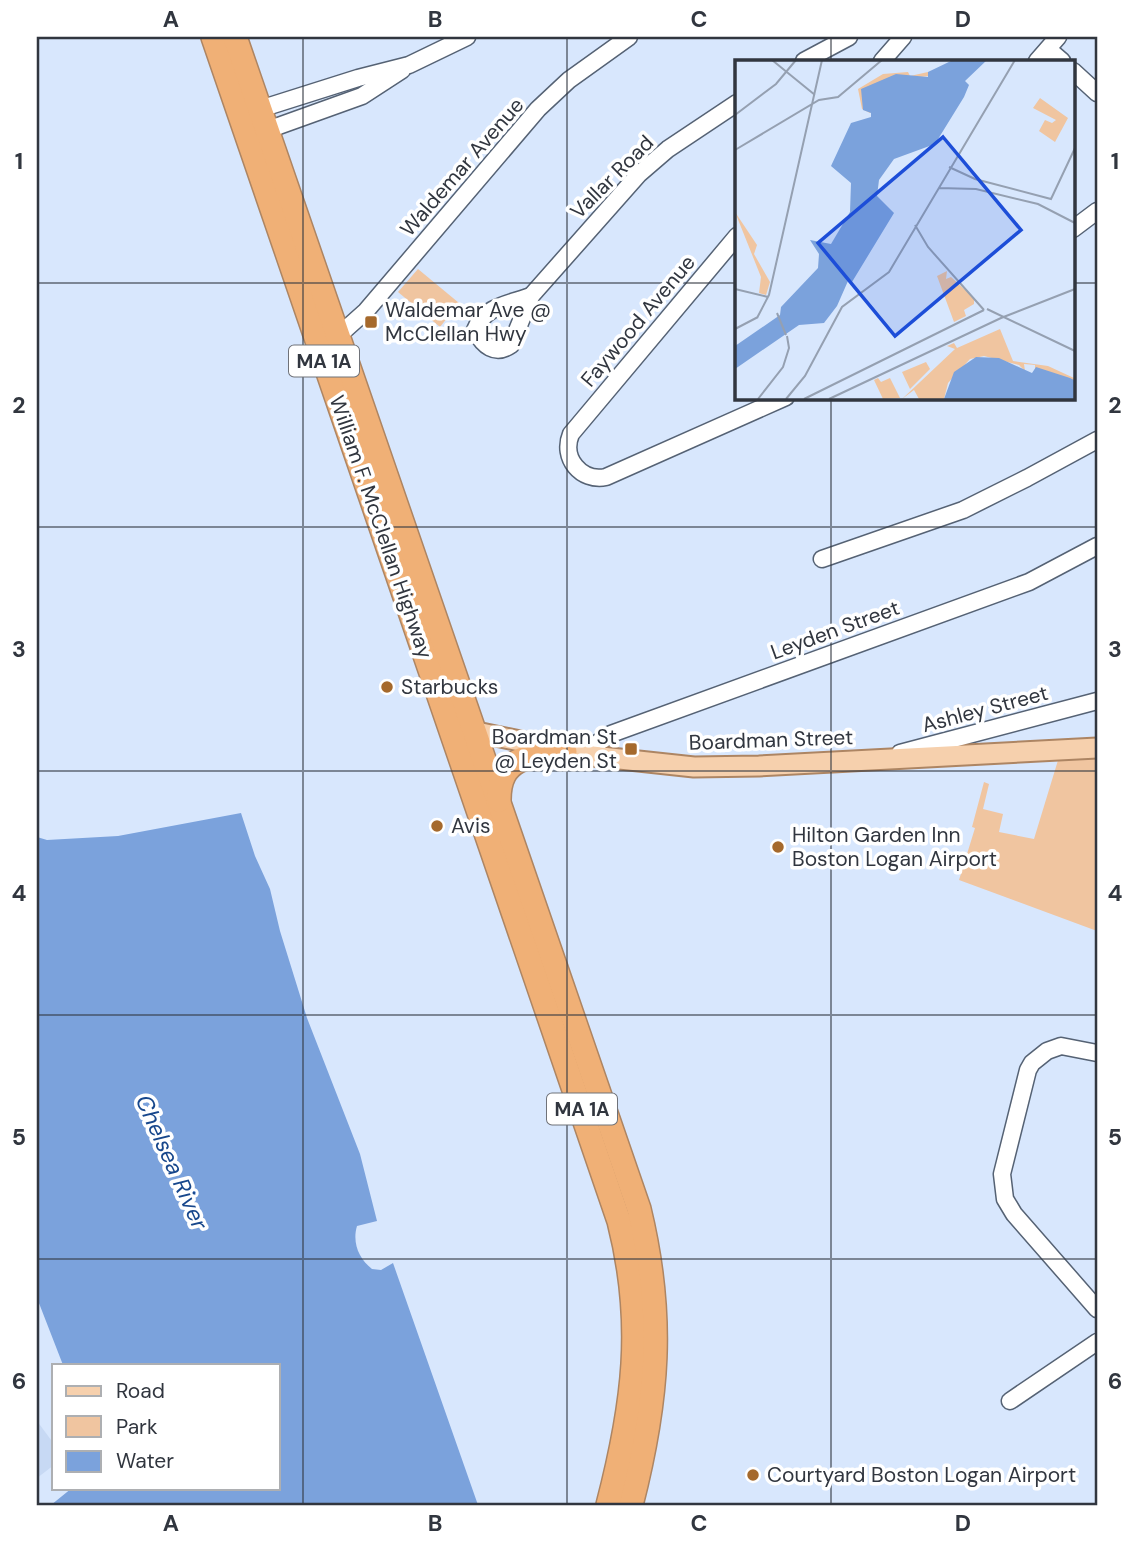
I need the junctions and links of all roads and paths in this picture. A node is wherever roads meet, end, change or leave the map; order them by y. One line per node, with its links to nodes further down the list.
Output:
1 (213, 37): 13 (highway, William F. McClellan Highway / MA 1A)
2 (234, 37): 13 (highway, William F. McClellan Highway / MA 1A)
3 (467, 37): 9 (street)
4 (629, 37): 18 (street, Waldemar Avenue)
5 (849, 37): 7 (street)
6 (899, 38): 8 (street)
7 (806, 60)
8 (883, 60)
9 (409, 65): 13 (street); 13 (street)
10 (1074, 72): 11 (street)
11 (1097, 93)
12 (735, 104): 17 (street, Vallar Road)
13 (258, 125): 18 (highway, William F. McClellan Highway / MA 1A); 26 (highway, William F. McClellan Highway / MA 1A)
14 (1097, 211): 15 (street)
15 (1074, 228)
16 (735, 238): 21 (street, Faywood Avenue)
17 (531, 296)
18 (338, 336): 27 (highway, William F. McClellan Highway / MA 1A)
19 (756, 399): 21 (street)
20 (781, 399): 21 (street)
21 (743, 415)
22 (1097, 440): 24 (street)
23 (1097, 546): 32 (street, Leyden Street)
24 (822, 559)
25 (1097, 701): 28 (street, Ashley Street)
26 (449, 726): 27 (main road, Boardman Street); 39 (highway, William F. McClellan Highway / MA 1A)
27 (473, 732): 30 (main road, Boardman Street); 34 (highway, William F. McClellan Highway / MA 1A)
28 (963, 736): 31 (street); 33 (street, Ashley Street)
29 (1097, 748): 31 (main road, Boardman Street)
30 (565, 752): 32 (main road, Boardman Street); 34 (highway)
31 (959, 755): 33 (main road, Boardman Street)
32 (592, 757): 33 (main road, Boardman Street)
33 (884, 758)
34 (500, 807): 40 (highway, William F. McClellan Highway / MA 1A)
35 (1097, 1053): 36 (street)
36 (1097, 1309)
37 (1097, 1342): 38 (street)
38 (1010, 1401)
39 (608, 1505)
40 (631, 1505)

